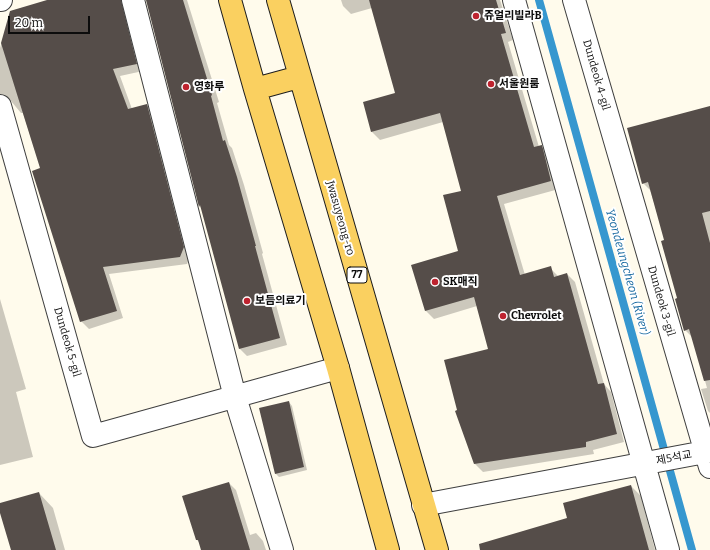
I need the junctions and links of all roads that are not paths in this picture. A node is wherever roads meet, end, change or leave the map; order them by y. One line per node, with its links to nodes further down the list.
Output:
1 (133, 0): 11 (street)
2 (230, 0): 7 (main road)
3 (278, 0): 6 (main road, Jwasuyeong-ro / 77)
4 (514, 0): 13 (street)
5 (574, 0): 9 (street, Dundeok 4-gil)
6 (299, 77): 7 (main road); 14 (main road, Jwasuyeong-ro / 77)
7 (255, 90): 10 (main road)
8 (0, 106): 11 (street, Dundeok 5-gil)
9 (617, 150): 12 (street, Dundeok 3-gil)
10 (338, 368): 11 (street, Dundeok 5-gil); 16 (main road)
11 (236, 397): 15 (street)
12 (709, 457): 13 (street, 제5석교)
13 (643, 464): 14 (street); 18 (street)
14 (424, 505): 17 (main road, Jwasuyeong-ro / 77)
15 (282, 550)
16 (388, 550)
17 (437, 550)
18 (668, 550)

